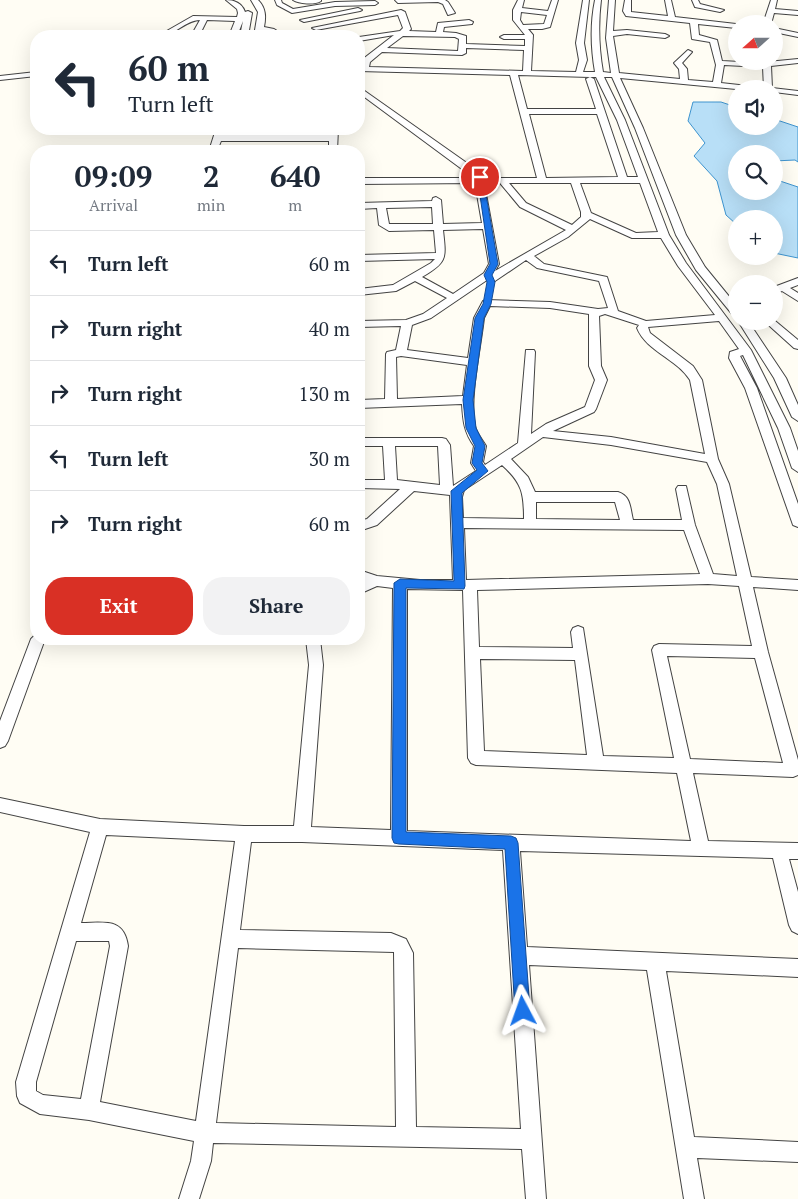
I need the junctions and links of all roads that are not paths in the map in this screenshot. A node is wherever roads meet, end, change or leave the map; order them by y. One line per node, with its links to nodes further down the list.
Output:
1 (229, 0): 30 (street)
2 (239, 0): 30 (street)
3 (254, 0): 23 (street)
4 (296, 0): 18 (street)
5 (436, 0): 16 (street)
6 (440, 0): 24 (street)
7 (521, 0): 19 (street)
8 (556, 0): 25 (street)
9 (586, 0): 69 (street)
10 (598, 0): 71 (street)
11 (612, 0): 50 (street)
12 (628, 0): 27 (street)
13 (668, 0): 31 (street)
14 (695, 0): 20 (street)
15 (774, 0): 21 (street)
16 (398, 1)
17 (280, 3): 22 (street); 23 (street)
18 (328, 5): 22 (street); 32 (street)
19 (517, 10): 25 (street); 38 (street)
20 (720, 10)
21 (770, 10): 26 (street); 28 (street)
22 (292, 11): 32 (street)
23 (269, 12): 44 (street)
24 (451, 13)
25 (552, 13): 38 (street)
26 (798, 13)
27 (629, 14): 31 (street); 46 (street)
28 (769, 15)
29 (205, 18): 30 (street); 40 (street); 41 (street)
30 (244, 18): 42 (street); 43 (street)
31 (672, 19): 36 (street)
32 (304, 20): 39 (street)
33 (405, 20): 34 (street); 39 (street); 48 (street)
34 (395, 22)
35 (469, 22): 49 (street)
36 (694, 23): 37 (street); 64 (street)
37 (728, 25)
38 (521, 27): 54 (street)
39 (316, 28): 45 (street)
40 (172, 30)
41 (198, 30)
42 (237, 30)
43 (244, 30)
44 (261, 30)
45 (319, 30)
46 (625, 32): 50 (street); 52 (street)
47 (783, 32): 51 (street)
48 (400, 34): 49 (street); 55 (street); 56 (street)
49 (439, 34): 57 (street)
50 (610, 34): 73 (street)
51 (798, 35)
52 (665, 36)
53 (504, 37): 54 (street)
54 (529, 37): 58 (street)
55 (365, 38)
56 (390, 41): 57 (street); 59 (street)
57 (462, 44): 58 (street); 59 (street)
58 (529, 48): 67 (street)
59 (379, 50): 62 (street)
60 (688, 52): 74 (street)
61 (798, 61): 63 (street)
62 (365, 62)
63 (783, 62)
64 (720, 63): 65 (street); 75 (street)
65 (728, 63)
66 (365, 66): 68 (street)
67 (527, 72): 68 (street); 69 (street)
68 (513, 74): 71 (street); 80 (street)
69 (579, 74): 71 (street)
70 (30, 75): 72 (street)
71 (596, 77): 73 (street); 81 (street); 93 (street)
72 (0, 78)
73 (617, 78): 74 (street); 113 (street)
74 (684, 82): 75 (street)
75 (717, 85): 76 (street)
76 (728, 86)
77 (783, 91): 79 (street)
78 (365, 93): 88 (street)
79 (798, 93)
80 (524, 112): 81 (street); 90 (street)
81 (601, 112): 92 (street)
82 (218, 135): 85 (street)
83 (287, 135): 86 (street)
84 (315, 135): 86 (street)
85 (217, 138): 86 (street); 87 (street)
86 (287, 138)
87 (215, 145)
88 (480, 179): 89 (street); 94 (street); 98 (street)
89 (501, 180): 90 (street); 100 (street)
90 (542, 180): 91 (street)
91 (574, 180): 92 (street); 97 (street)
92 (623, 180): 93 (street)
93 (643, 180): 101 (street)
94 (365, 181)
95 (381, 205): 96 (street); 99 (street); 99 (street)
96 (365, 206)
97 (586, 216): 100 (street); 101 (street)
98 (487, 226): 99 (street); 106 (street)
99 (438, 227): 102 (street)
100 (572, 229): 103 (street)
101 (664, 235): 117 (street)
102 (440, 256): 104 (street); 105 (street)
103 (528, 256): 106 (street); 116 (street)
104 (365, 258)
105 (415, 277): 110 (street); 111 (street)
106 (490, 277): 111 (street); 114 (street)
107 (798, 281): 108 (street)
108 (783, 287)
109 (783, 291): 112 (street)
110 (365, 292)
111 (454, 298): 118 (street)
112 (798, 298)
113 (728, 301)
114 (487, 304): 115 (street); 127 (street)
115 (597, 312): 116 (street); 132 (street)
116 (613, 313): 120 (street)
117 (723, 318): 120 (street); 124 (street)
118 (407, 323): 119 (street); 126 (street)
119 (365, 324)
120 (645, 324): 137 (street)
121 (749, 330): 131 (street)
122 (779, 330): 123 (street)
123 (798, 346)
124 (746, 350): 138 (street); 146 (street)
125 (530, 352): 135 (street)
126 (401, 353): 127 (street); 129 (street)
127 (473, 362): 128 (street)
128 (468, 400): 129 (street); 139 (street)
129 (391, 403): 130 (street)
130 (365, 404)
131 (798, 417)
132 (539, 433): 135 (street); 137 (street)
133 (389, 441): 134 (street); 141 (street); 144 (street)
134 (365, 442)
135 (524, 443): 136 (street)
136 (502, 458): 139 (street); 145 (street)
137 (712, 459): 155 (street)
138 (798, 468)
139 (483, 471): 144 (street)
140 (365, 484): 141 (street)
141 (391, 484): 142 (street)
142 (410, 487): 144 (street); 148 (street)
143 (682, 489): 151 (street)
144 (452, 490): 147 (street)
145 (530, 497): 149 (street); 150 (street)
146 (798, 522)
147 (457, 523): 149 (street); 158 (street)
148 (365, 524)
149 (530, 524): 150 (street)
150 (627, 524): 151 (street)
151 (690, 525): 153 (street)
152 (365, 576): 154 (street)
153 (708, 579): 155 (street); 158 (street)
154 (376, 581): 156 (street); 159 (street)
155 (744, 581): 157 (street); 163 (street)
156 (400, 583): 158 (street); 173 (street)
157 (798, 585)
158 (465, 586): 164 (street)
159 (365, 587)
160 (578, 632): 165 (street)
161 (36, 645): 166 (street)
162 (314, 645): 172 (street)
163 (761, 652): 168 (street); 168 (street)
164 (472, 653): 165 (street); 167 (street)
165 (582, 654): 167 (street)
166 (0, 741)
167 (596, 763): 168 (street)
168 (683, 767): 175 (street)
169 (0, 805): 170 (street)
170 (100, 827): 171 (street); 179 (street)
171 (244, 834): 172 (street); 180 (street)
172 (302, 834): 173 (street)
173 (399, 838): 174 (street)
174 (511, 843): 175 (street); 181 (street)
175 (701, 849): 176 (street)
176 (779, 850): 177 (street); 178 (street)
177 (798, 851)
178 (798, 925)
179 (71, 932): 184 (street); 184 (street)
180 (230, 939): 185 (street); 186 (street)
181 (519, 956): 182 (street); 187 (street)
182 (655, 962): 183 (street); 188 (street)
183 (798, 968)
184 (89, 1110): 185 (street)
185 (205, 1133): 186 (street); 190 (street)
186 (406, 1137): 187 (street)
187 (532, 1139): 191 (street)
188 (685, 1147): 189 (street); 192 (street)
189 (798, 1152)
190 (189, 1199)
191 (536, 1199)
192 (694, 1199)

